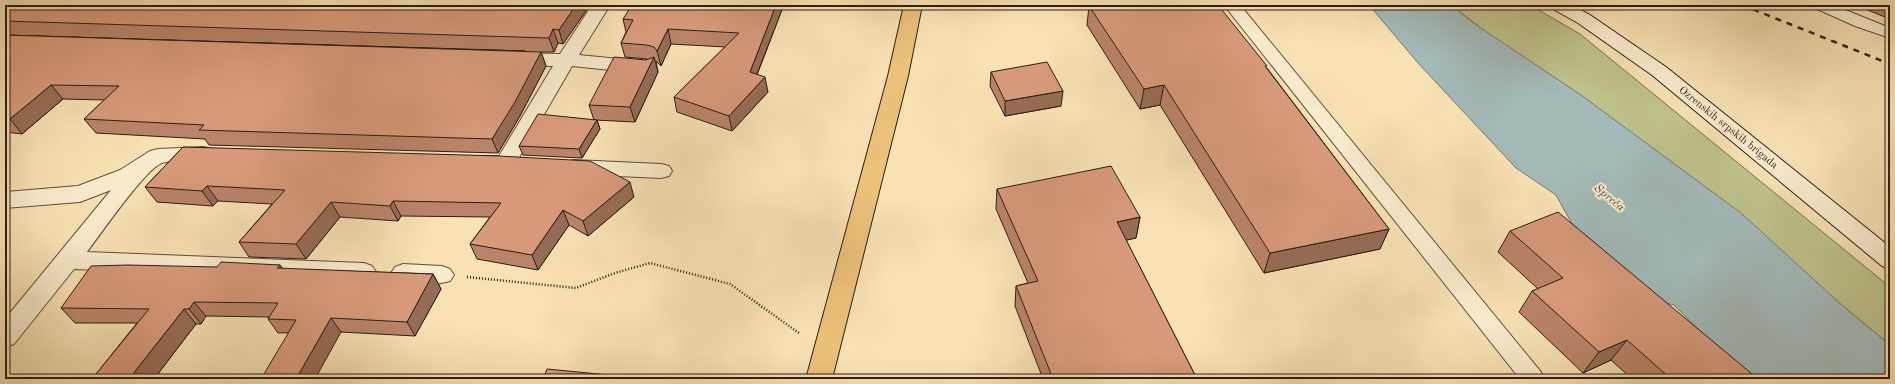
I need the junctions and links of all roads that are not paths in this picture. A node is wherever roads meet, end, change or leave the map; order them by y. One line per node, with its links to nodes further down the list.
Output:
1 (601, 5): 8 (street)
2 (914, 5): 22 (main road)
3 (1232, 5): 23 (lane)
4 (1560, 5): 19 (street, Ozrenskih srpskih brigada)
5 (1820, 5): 6 (lane)
6 (1890, 33)
7 (494, 58): 8 (street)
8 (566, 60): 9 (street); 12 (street)
9 (650, 68)
10 (222, 154): 15 (street)
11 (465, 162): 12 (street)
12 (505, 163): 13 (street)
13 (528, 164)
14 (551, 166): 16 (street)
15 (142, 167): 17 (street); 18 (street)
16 (661, 171)
17 (5, 200)
18 (68, 260): 20 (street); 21 (street)
19 (1890, 260)
20 (442, 275)
21 (5, 337)
22 (819, 379)
23 (1533, 379)

